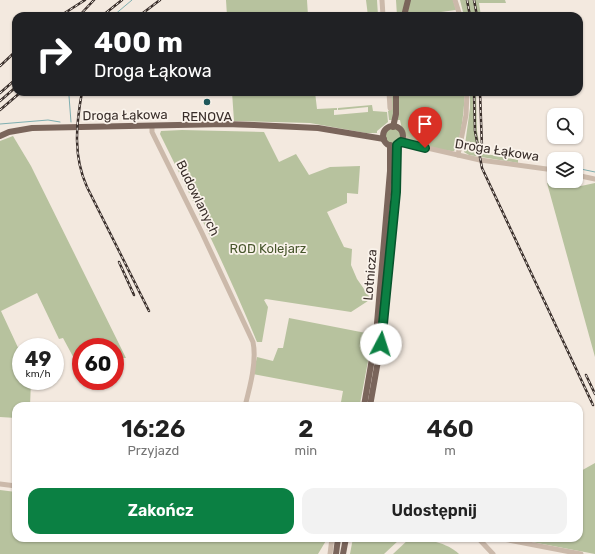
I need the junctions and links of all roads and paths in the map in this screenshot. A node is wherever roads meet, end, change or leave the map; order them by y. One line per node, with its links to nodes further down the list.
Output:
1 (382, 0): 4 (street)
2 (408, 0): 5 (main road)
3 (455, 0): 6 (street)
4 (383, 12)
5 (405, 12)
6 (459, 12)
7 (389, 96): 10 (street)
8 (396, 96): 12 (main road)
9 (467, 96): 17 (street)
10 (390, 108)
11 (152, 126): 13 (main road, Droga Łąkowa); 14 (main road, Droga Łąkowa); 21 (street, Budowlanych)
12 (396, 127): 14 (main road); 15 (main road)
13 (0, 136)
14 (384, 136): 16 (main road)
15 (400, 141): 16 (main road); 17 (street, Droga Łąkowa); 23 (main road, Lotnicza)
16 (390, 145): 22 (main road, Lotnicza)
17 (458, 155): 18 (street, Droga Łąkowa)
18 (547, 169)
19 (583, 176): 20 (street)
20 (595, 179)
21 (246, 402)
22 (365, 402)
23 (371, 402)
24 (0, 484): 25 (street)
25 (12, 486)
26 (338, 542): 30 (main road)
27 (345, 542): 31 (main road)
28 (482, 542): 32 (street)
29 (519, 542): 33 (street)
30 (336, 554)
31 (343, 554)
32 (493, 554)
33 (581, 554)

